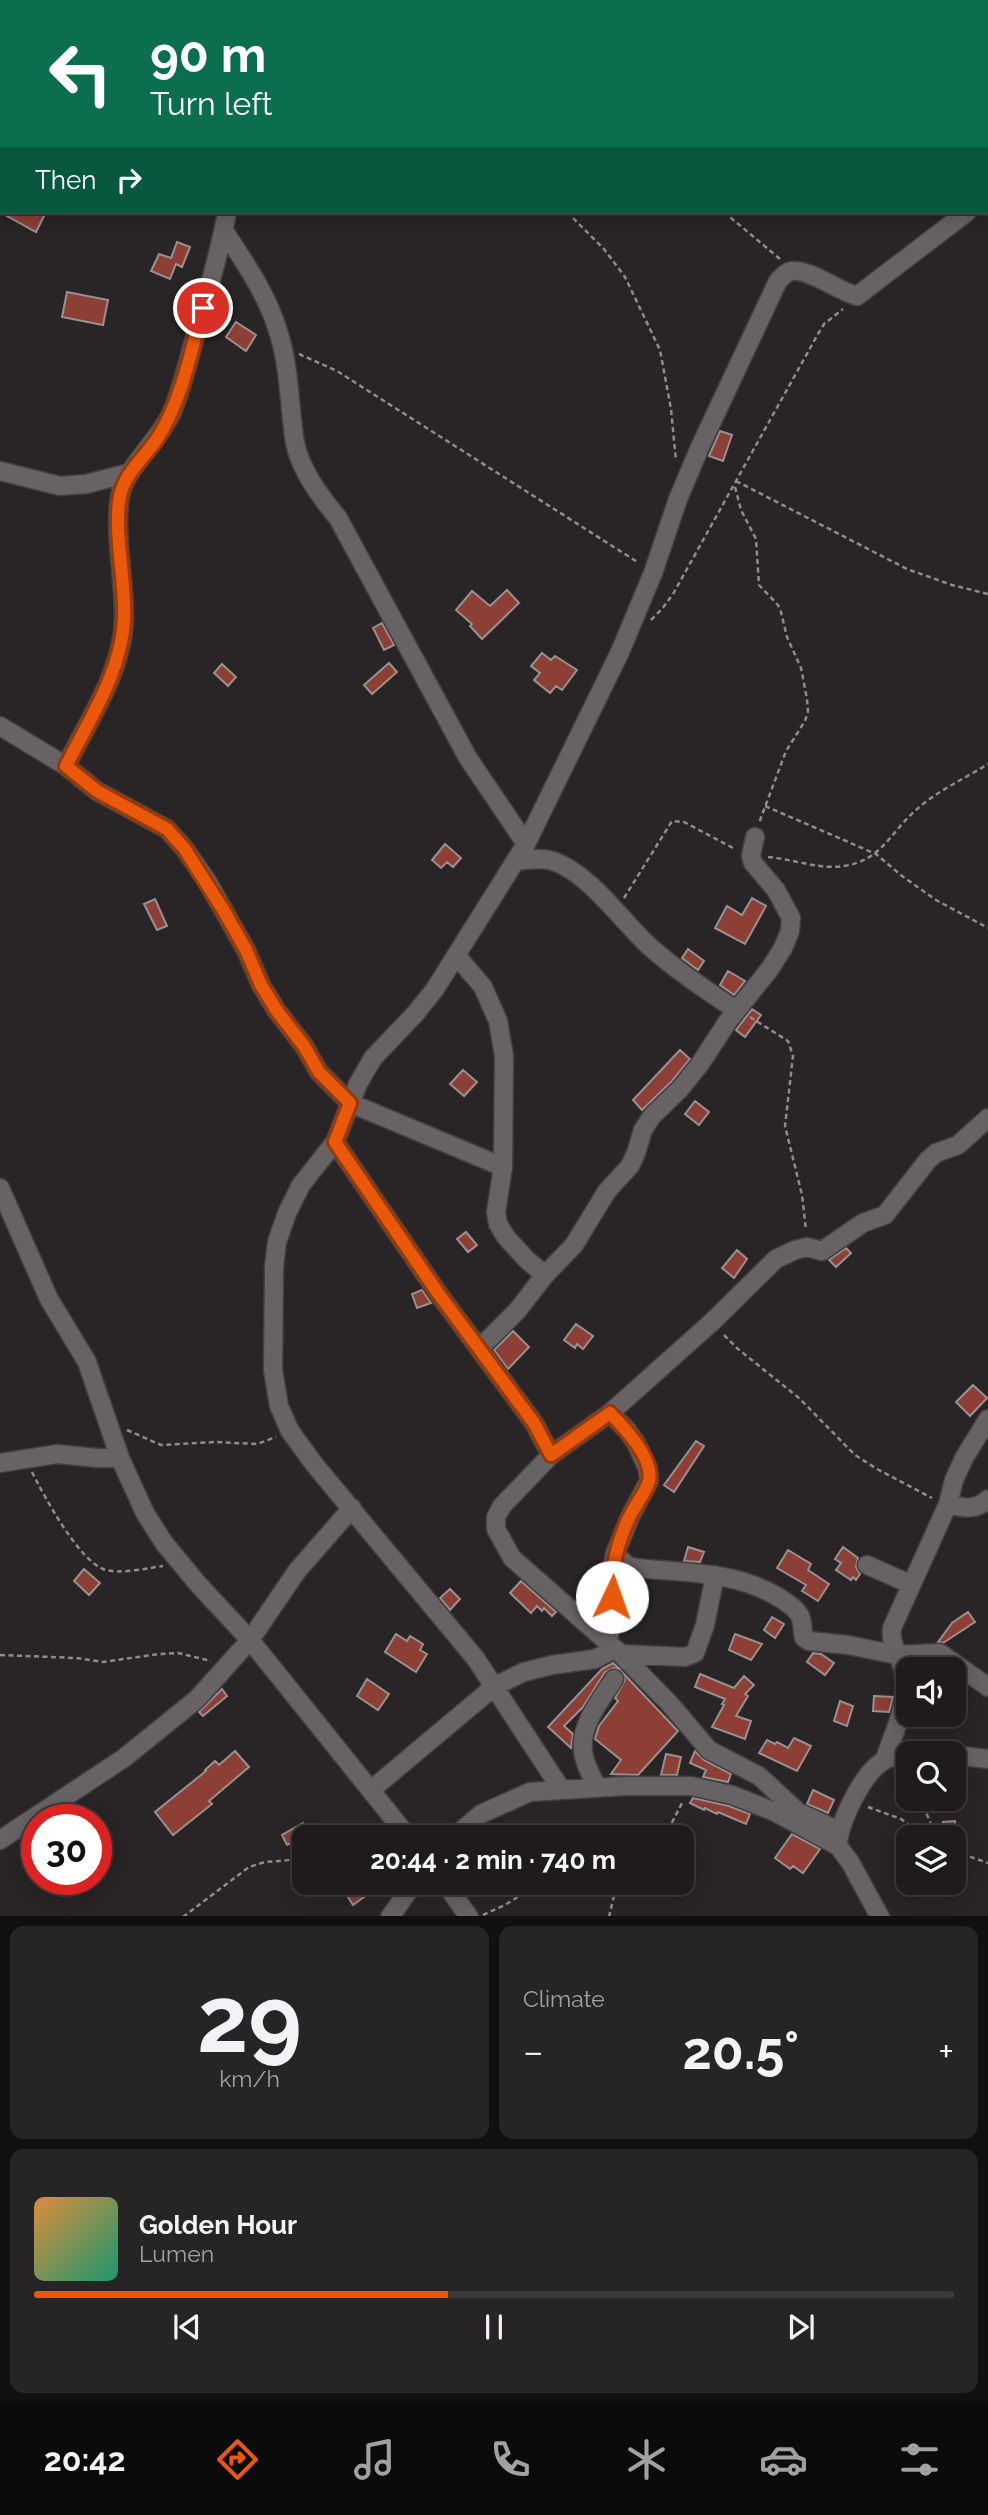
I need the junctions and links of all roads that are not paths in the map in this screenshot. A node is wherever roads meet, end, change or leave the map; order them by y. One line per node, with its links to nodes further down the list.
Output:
1 (227, 214): 3 (street)
2 (964, 214): 9 (street)
3 (224, 231): 5 (street); 9 (street)
4 (0, 471): 5 (street)
5 (129, 473): 7 (street)
6 (0, 726): 7 (street)
7 (66, 766): 13 (street)
8 (755, 837): 12 (street)
9 (526, 844): 10 (street)
10 (515, 861): 11 (street); 12 (street)
11 (456, 956): 13 (street); 16 (street)
12 (736, 1010): 18 (street)
13 (350, 1103): 15 (street); 16 (street)
14 (988, 1118): 20 (street)
15 (335, 1142): 19 (street); 27 (street)
16 (503, 1167): 18 (street)
17 (0, 1188): 23 (street)
18 (545, 1275): 19 (street)
19 (479, 1349): 22 (street)
20 (610, 1413): 22 (street); 28 (street)
21 (988, 1419): 26 (street)
22 (551, 1455): 33 (street)
23 (120, 1458): 24 (street); 32 (street)
24 (0, 1463)
25 (988, 1499): 26 (street)
26 (948, 1504): 31 (street)
27 (352, 1508): 32 (street); 36 (street)
28 (615, 1554): 30 (street); 33 (street)
29 (867, 1565): 31 (street)
30 (715, 1575): 33 (street); 34 (street)
31 (911, 1584): 34 (street)
32 (250, 1640): 44 (street); 48 (street)
33 (615, 1649): 36 (street); 47 (street)
34 (897, 1656): 37 (street); 40 (street)
35 (614, 1679): 42 (street)
36 (495, 1686): 43 (street); 44 (street)
37 (988, 1688)
38 (966, 1756): 41 (street)
39 (896, 1758): 40 (street)
40 (885, 1759): 47 (street)
41 (988, 1759)
42 (597, 1788): 43 (street); 47 (street)
43 (561, 1789): 46 (street)
44 (371, 1790): 45 (street)
45 (399, 1825)
46 (468, 1825)
47 (839, 1838): 53 (street)
48 (0, 1840)
49 (405, 1895): 51 (street)
50 (454, 1895): 52 (street)
51 (390, 1916)
52 (469, 1916)
53 (880, 1916)

